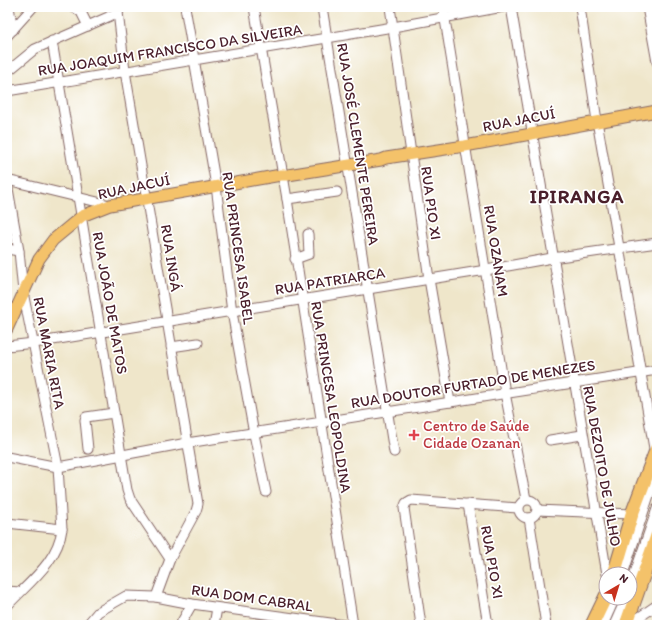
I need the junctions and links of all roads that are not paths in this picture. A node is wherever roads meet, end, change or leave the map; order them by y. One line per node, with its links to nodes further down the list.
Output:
1 (9, 7): 17 (street)
2 (33, 7): 17 (street)
3 (73, 7): 15 (street)
4 (185, 7): 21 (street, RUA PRINCESA ISABEL)
5 (254, 7): 20 (street, RUA PRINCESA LEOPOLDINA)
6 (322, 7): 18 (street, RUA JOSÉ CLEMENTE PEREIRA)
7 (390, 7): 16 (street, RUA PIO XI)
8 (443, 7): 14 (street, RUA OZANAM)
9 (503, 7): 14 (street, RUA JOAQUIM FRANCISCO DA SILVEIRA)
10 (512, 7): 29 (street, RUA DEZOITO DE JULHO)
11 (580, 7): 28 (street)
12 (647, 7): 22 (street)
13 (119, 10): 15 (street); 23 (street, RUA INGÁ)
14 (445, 18): 16 (street, RUA JOAQUIM FRANCISCO DA SILVEIRA); 30 (street, RUA OZANAM)
15 (88, 26): 19 (street)
16 (393, 27): 18 (street, RUA JOAQUIM FRANCISCO DA SILVEIRA); 31 (street, RUA PIO XI)
17 (10, 33)
18 (327, 38): 20 (street, RUA JOAQUIM FRANCISCO DA SILVEIRA); 32 (street, RUA JOSÉ CLEMENTE PEREIRA)
19 (52, 41): 24 (street); 25 (street, RUA JOÃO DE MATOS)
20 (262, 48): 21 (street, RUA JOAQUIM FRANCISCO DA SILVEIRA); 33 (street, RUA PRINCESA LEOPOLDINA)
21 (194, 60): 23 (street, RUA JOAQUIM FRANCISCO DA SILVEIRA); 35 (street, RUA PRINCESA ISABEL)
22 (657, 62)
23 (125, 71): 25 (street, RUA JOAQUIM FRANCISCO DA SILVEIRA); 37 (street, RUA INGÁ)
24 (7, 72)
25 (58, 83): 26 (street, RUA JOAQUIM FRANCISCO DA SILVEIRA); 38 (street, RUA JOÃO DE MATOS)
26 (7, 91)
27 (657, 111): 28 (main road, RUA JACUÍ)
28 (598, 121): 29 (main road, RUA JACUÍ); 45 (street)
29 (532, 134): 30 (main road, RUA JACUÍ); 47 (street, RUA DEZOITO DE JULHO)
30 (465, 146): 31 (main road, RUA JACUÍ); 49 (street, RUA OZANAM)
31 (410, 154): 32 (main road, RUA JACUÍ); 50 (street, RUA PIO XI)
32 (346, 163): 33 (main road, RUA JACUÍ); 51 (street, RUA JOSÉ CLEMENTE PEREIRA)
33 (281, 175): 35 (main road, RUA JACUÍ); 39 (street, RUA PRINCESA LEOPOLDINA)
34 (7, 181): 38 (street); 46 (street, RUA MARIA RITA)
35 (216, 186): 37 (main road, RUA JACUÍ); 54 (street, RUA PRINCESA ISABEL)
36 (336, 192): 39 (street)
37 (147, 198): 40 (main road, RUA JACUÍ); 55 (street, RUA INGÁ)
38 (79, 199): 40 (street); 41 (street, RUA JOÃO DE MATOS)
39 (287, 199): 48 (street, RUA PRINCESA LEOPOLDINA)
40 (110, 205): 41 (main road, RUA JACUÍ)
41 (82, 216): 52 (main road, RUA JACUÍ); 57 (street, RUA JOÃO DE MATOS)
42 (308, 234): 48 (street)
43 (657, 243): 45 (street, RUA PATRIARCA)
44 (7, 248): 46 (street)
45 (619, 248): 47 (street, RUA PATRIARCA); 63 (street)
46 (19, 251): 52 (street, RUA MARIA RITA)
47 (552, 258): 49 (street, RUA PATRIARCA); 64 (street, RUA DEZOITO DE JULHO)
48 (296, 259): 53 (street, RUA PRINCESA LEOPOLDINA)
49 (486, 270): 50 (street, RUA PATRIARCA); 65 (street, RUA OZANAM)
50 (428, 280): 51 (street, RUA PATRIARCA); 66 (street, RUA PIO XI)
51 (369, 289): 53 (street, RUA PATRIARCA); 67 (street, RUA JOSÉ CLEMENTE PEREIRA)
52 (23, 292): 56 (main road, RUA JACUÍ); 58 (street, RUA MARIA RITA)
53 (302, 300): 54 (street, RUA PATRIARCA); 69 (street, RUA PRINCESA LEOPOLDINA)
54 (232, 312): 55 (street, RUA PATRIARCA); 70 (street, RUA PRINCESA ISABEL)
55 (167, 322): 57 (street, RUA PATRIARCA); 61 (street, RUA INGÁ)
56 (8, 324)
57 (102, 332): 58 (street, RUA PATRIARCA); 68 (street, RUA JOÃO DE MATOS)
58 (34, 343): 60 (street, RUA PATRIARCA); 79 (street, RUA MARIA RITA)
59 (198, 343): 61 (street)
60 (7, 346)
61 (171, 347): 73 (street, RUA INGÁ)
62 (657, 370): 63 (street, RUA DOUTOR FURTADO DE MENEZES)
63 (640, 373): 64 (street, RUA DOUTOR FURTADO DE MENEZES); 75 (street)
64 (573, 383): 65 (street, RUA DOUTOR FURTADO DE MENEZES); 71 (street, RUA DEZOITO DE JULHO)
65 (505, 393): 66 (street, RUA DOUTOR FURTADO DE MENEZES); 82 (street, RUA OZANAM)
66 (450, 402): 67 (street, RUA DOUTOR FURTADO DE MENEZES)
67 (388, 411): 69 (street, RUA DOUTOR FURTADO DE MENEZES); 76 (street, RUA JOSÉ CLEMENTE PEREIRA)
68 (114, 412): 74 (street); 77 (street, RUA JOÃO DE MATOS)
69 (322, 423): 70 (street, RUA DOUTOR FURTADO DE MENEZES); 116 (street, RUA PRINCESA LEOPOLDINA)
70 (254, 434): 73 (street, RUA DOUTOR FURTADO DE MENEZES); 81 (street, RUA PRINCESA ISABEL)
71 (582, 435): 72 (street); 87 (street, RUA DEZOITO DE JULHO)
72 (550, 440)
73 (187, 444): 77 (street, RUA DOUTOR FURTADO DE MENEZES); 93 (street, RUA INGÁ)
74 (88, 449)
75 (656, 451): 88 (highway)
76 (394, 452)
77 (121, 456): 79 (street, RUA DOUTOR FURTADO DE MENEZES); 93 (street, RUA JOÃO DE MATOS)
78 (7, 457): 79 (street)
79 (58, 467): 91 (street, RUA MARIA RITA)
80 (657, 471): 96 (street)
81 (266, 492)
82 (526, 499): 84 (street); 86 (street)
83 (468, 504): 84 (street); 117 (street); 118 (street, RUA PIO XI)
84 (518, 508): 89 (street)
85 (657, 509): 97 (street)
86 (537, 510): 87 (street); 89 (street)
87 (595, 513): 88 (street); 94 (street, RUA DEZOITO DE JULHO)
88 (632, 514): 95 (highway)
89 (529, 518): 119 (street)
90 (7, 523): 91 (street)
91 (62, 530): 100 (street)
92 (657, 536): 98 (highway)
93 (170, 559): 101 (street)
94 (605, 566)
95 (616, 566)
96 (626, 566)
97 (637, 566)
98 (638, 581)
99 (7, 591): 100 (street)
100 (20, 592): 104 (street)
101 (156, 597): 102 (street, RUA DOM CABRAL); 112 (street, RUA DOM CABRAL)
102 (192, 604): 110 (street, RUA DOM CABRAL); 113 (street)
103 (638, 604): 109 (street)
104 (7, 606)
105 (601, 606): 120 (highway)
106 (611, 606): 121 (street)
107 (626, 606): 122 (street)
108 (630, 606): 123 (highway)
109 (656, 606): 123 (street)
110 (217, 608): 111 (street, RUA DOM CABRAL); 114 (street)
111 (286, 621): 115 (street, RUA DOM CABRAL)
112 (87, 625)
113 (180, 625)
114 (214, 625)
115 (345, 625)
116 (353, 625)
117 (421, 625)
118 (488, 625)
119 (546, 625)
120 (592, 625)
121 (603, 625)
122 (614, 625)
123 (627, 625)

